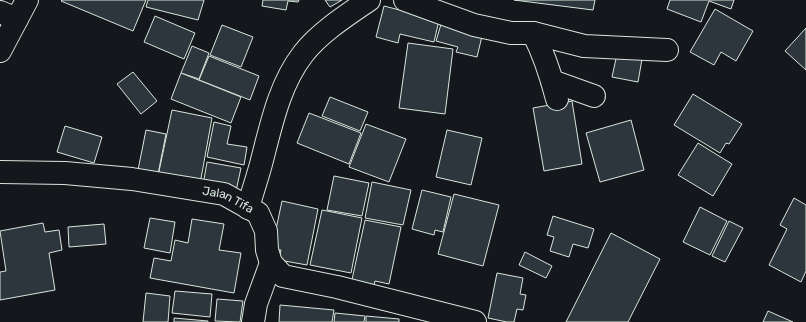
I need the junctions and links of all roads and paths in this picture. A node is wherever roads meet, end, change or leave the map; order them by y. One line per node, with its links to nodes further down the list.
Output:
1 (27, 0): 4 (street)
2 (369, 0): 10 (street)
3 (405, 0): 5 (street)
4 (8, 15): 7 (street)
5 (532, 33): 6 (street); 8 (street)
6 (667, 50)
7 (0, 51)
8 (594, 96)
9 (0, 172): 10 (street, Jalan Tifa)
10 (248, 208): 11 (street, Jalan Tifa)
11 (271, 263): 12 (street); 13 (street)
12 (254, 322)
13 (476, 322)

